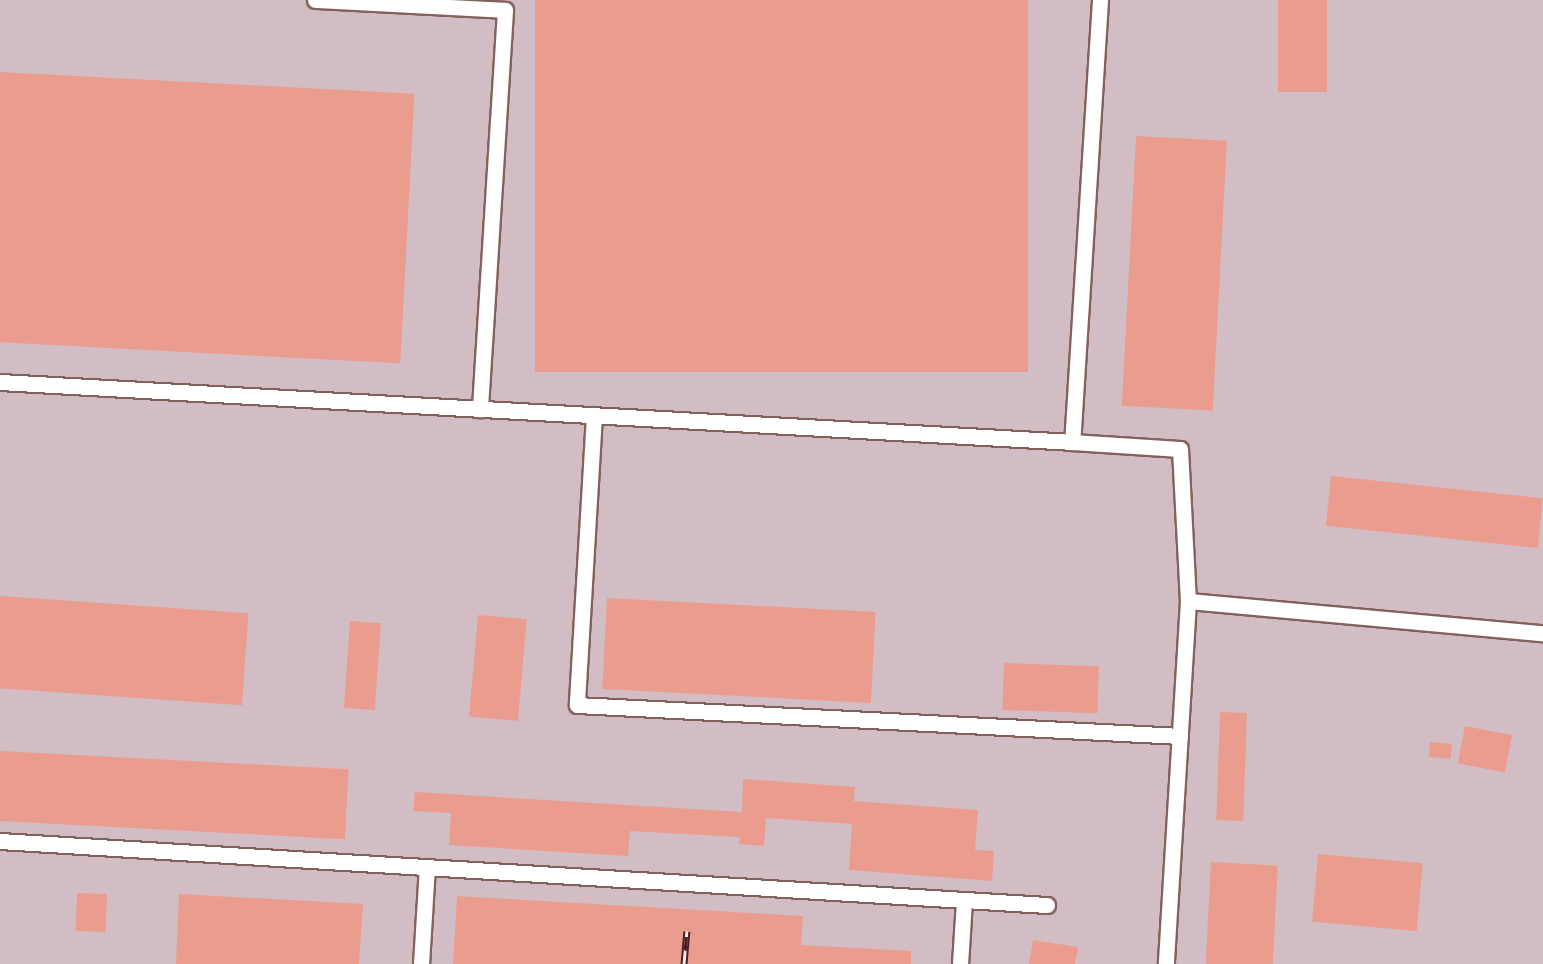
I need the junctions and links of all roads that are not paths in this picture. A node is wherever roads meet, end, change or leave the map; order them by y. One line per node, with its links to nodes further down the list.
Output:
1 (315, 0): 4 (lane)
2 (1100, 0): 6 (lane)
3 (0, 381): 4 (lane)
4 (480, 409): 5 (lane)
5 (594, 415): 6 (lane); 9 (lane)
6 (1072, 442): 7 (lane)
7 (1188, 601): 8 (lane); 9 (lane)
8 (1543, 633)
9 (1180, 736): 16 (lane)
10 (0, 841): 11 (lane)
11 (427, 867): 12 (lane); 14 (lane)
12 (964, 900): 13 (lane); 15 (lane)
13 (1047, 905)
14 (421, 964)
15 (960, 964)
16 (1166, 964)

